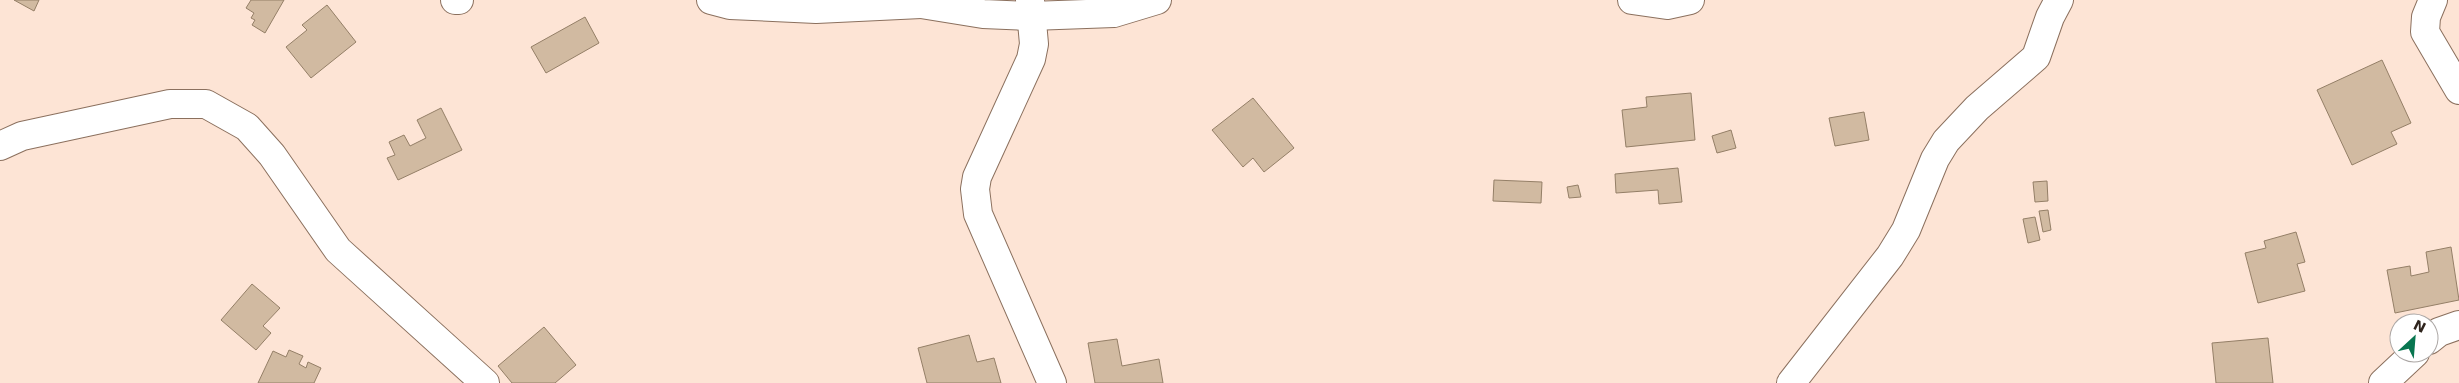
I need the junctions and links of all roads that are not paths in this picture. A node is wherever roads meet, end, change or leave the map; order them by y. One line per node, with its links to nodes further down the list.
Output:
1 (455, 0): 2 (street)
2 (459, 0)
3 (711, 0): 9 (street)
4 (1157, 0): 10 (street)
5 (1632, 0): 6 (street)
6 (1690, 0)
7 (2059, 0): 18 (street)
8 (2432, 0): 11 (street)
9 (926, 2): 10 (street)
10 (1031, 8): 17 (street)
11 (2459, 90)
12 (0, 146): 16 (street)
13 (2459, 325): 14 (street)
14 (2439, 332)
15 (2404, 363): 19 (street)
16 (485, 383)
17 (1052, 383)
18 (1790, 383)
19 (2383, 383)

